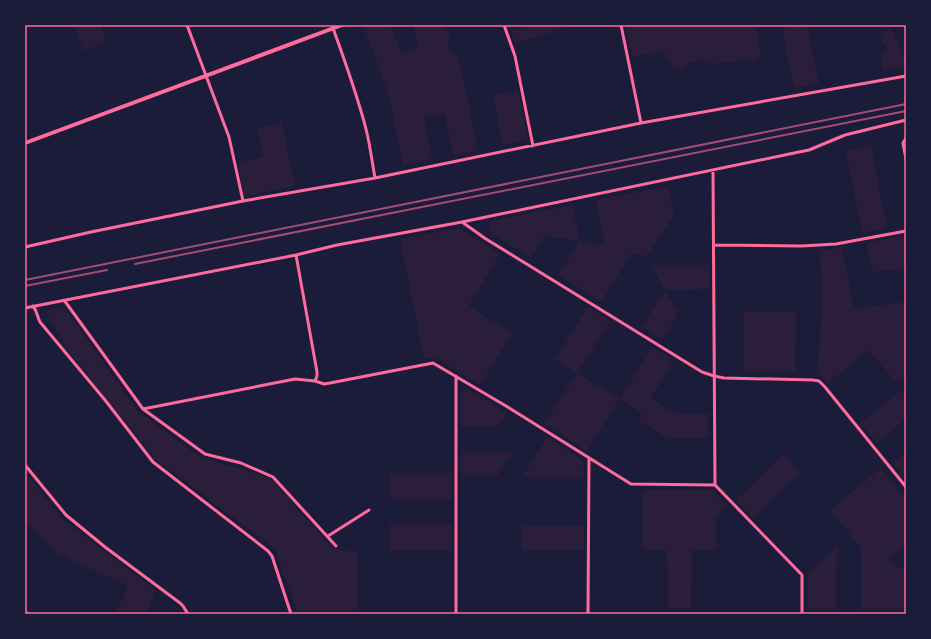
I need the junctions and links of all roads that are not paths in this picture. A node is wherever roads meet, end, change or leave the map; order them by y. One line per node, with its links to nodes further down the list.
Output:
1 (187, 25): 6 (street)
2 (342, 25): 5 (street)
3 (504, 25): 13 (street)
4 (621, 25): 9 (street)
5 (333, 28): 6 (street); 16 (street)
6 (206, 76): 12 (street); 17 (street)
7 (906, 76): 9 (street)
8 (905, 120): 10 (street); 15 (street)
9 (641, 124): 13 (street)
10 (906, 126)
11 (906, 138): 14 (street)
12 (25, 143)
13 (533, 146): 16 (street)
14 (906, 159)
15 (713, 170): 18 (street); 20 (street)
16 (375, 178): 17 (street)
17 (243, 202): 21 (street)
18 (462, 222): 22 (street); 27 (street)
19 (906, 230): 20 (street)
20 (714, 245): 27 (street)
21 (25, 247)
22 (296, 255): 23 (street); 28 (street)
23 (64, 300): 24 (street); 29 (street)
24 (33, 306): 25 (street); 40 (street)
25 (25, 308)
26 (456, 376): 28 (street); 30 (street); 41 (street)
27 (714, 376): 32 (street); 33 (street)
28 (315, 381): 29 (street)
29 (143, 409): 35 (street)
30 (589, 458): 32 (street); 42 (street)
31 (25, 465): 39 (street)
32 (715, 485): 43 (street)
33 (906, 487)
34 (369, 510): 35 (street)
35 (328, 536): 36 (street)
36 (336, 546)
37 (25, 612): 38 (street)
38 (28, 614)
39 (188, 614)
40 (291, 614)
41 (456, 614)
42 (588, 614)
43 (802, 614)

